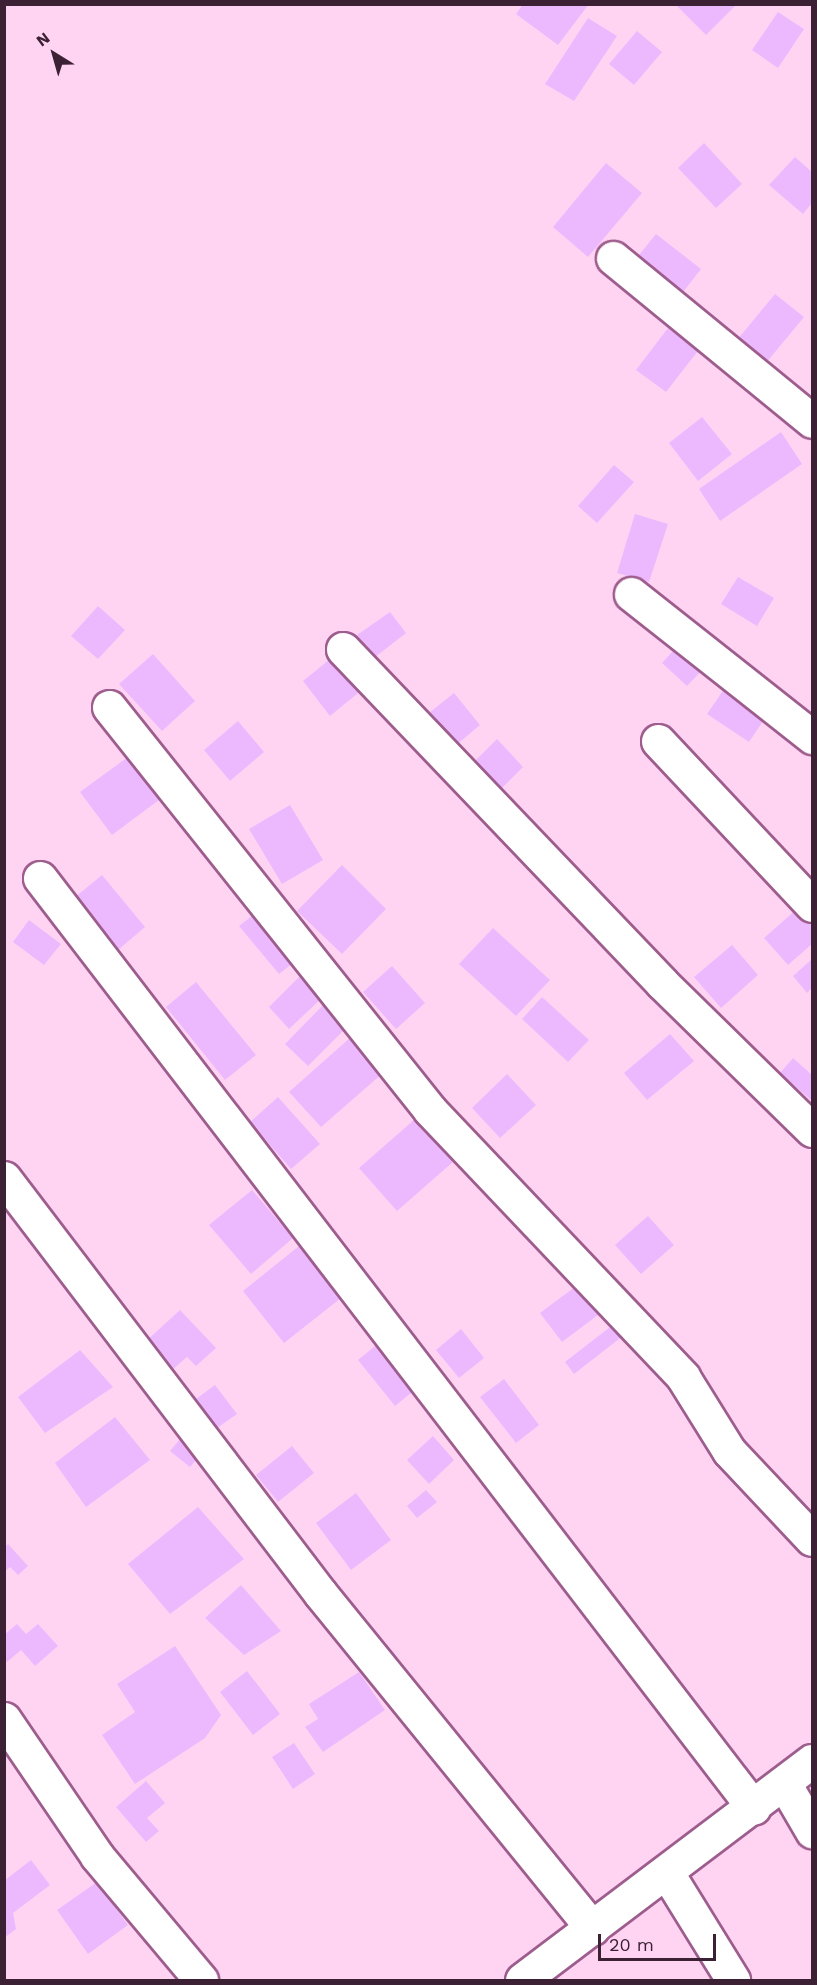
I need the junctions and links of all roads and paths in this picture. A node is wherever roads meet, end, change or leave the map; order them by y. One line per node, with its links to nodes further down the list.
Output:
1 (613, 258): 2 (street)
2 (813, 421)
3 (631, 594): 6 (street)
4 (343, 649): 10 (street)
5 (109, 707): 12 (street)
6 (813, 737)
7 (658, 741): 9 (street)
8 (40, 878): 16 (street)
9 (813, 905)
10 (813, 1130)
11 (4, 1178): 19 (street)
12 (813, 1539)
13 (4, 1719): 20 (street)
14 (813, 1761): 15 (street)
15 (784, 1783): 16 (street); 17 (street)
16 (754, 1808): 18 (street)
17 (813, 1831)
18 (667, 1873): 19 (street); 22 (street)
19 (592, 1928): 21 (street)
20 (201, 1980)
21 (522, 1980)
22 (733, 1980)

